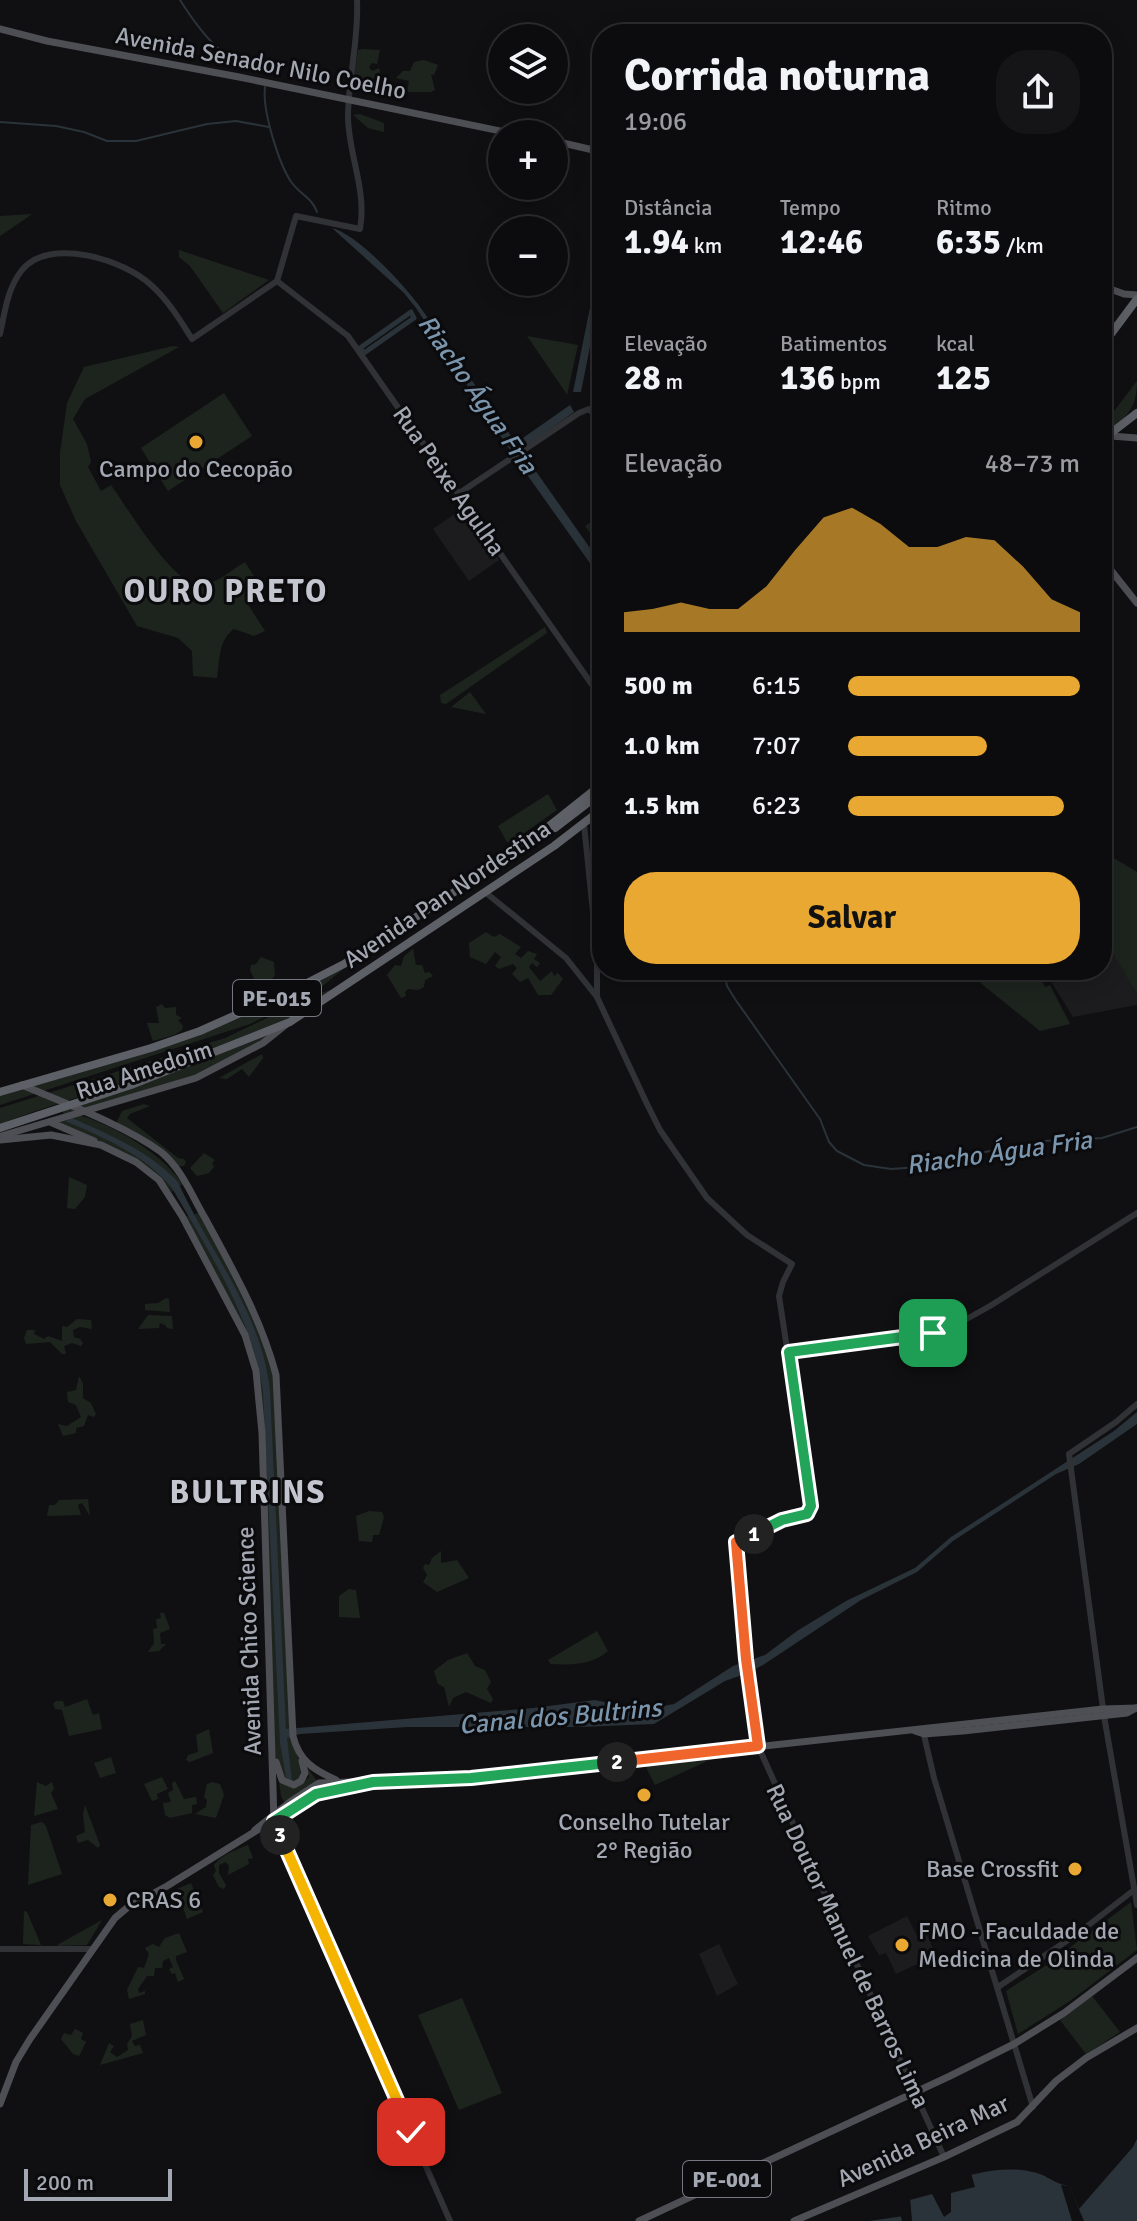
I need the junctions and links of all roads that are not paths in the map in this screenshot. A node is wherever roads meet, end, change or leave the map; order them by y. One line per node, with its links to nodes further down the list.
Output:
1 (357, 0): 3 (street)
2 (0, 29): 3 (main road, Avenida Senador Nilo Coelho)
3 (349, 100): 4 (main road, Avenida Senador Nilo Coelho); 7 (street)
4 (488, 128)
5 (568, 144): 6 (main road)
6 (592, 150)
7 (277, 281): 11 (street); 17 (street, Rua Peixe Agulha)
8 (1112, 289): 9 (main road)
9 (1137, 297): 10 (highway)
10 (1112, 332)
11 (0, 334)
12 (592, 412): 17 (street)
13 (1137, 413): 14 (highway)
14 (1112, 433)
15 (1112, 438): 16 (main road)
16 (1137, 438)
17 (458, 494): 20 (street, Rua Peixe Agulha)
18 (1112, 572): 19 (main road)
19 (1137, 603)
20 (592, 685)
21 (592, 792): 25 (highway, Avenida Pan Nordestina / PE-015)
22 (592, 800): 25 (highway, Avenida Pan Nordestina / PE-015)
23 (592, 817): 24 (highway, Avenida Pan Nordestina / PE-015)
24 (584, 824): 26 (highway, Avenida Pan Nordestina / PE-015); 27 (street)
25 (485, 872): 31 (highway, Avenida Pan Nordestina / PE-015)
26 (485, 892): 29 (street); 30 (highway, Avenida Pan Nordestina / PE-015)
27 (592, 903)
28 (597, 980): 29 (street)
29 (597, 997): 45 (street)
30 (290, 1022): 34 (main road, Rua Amedoim); 39 (highway, Avenida Pan Nordestina / PE-015)
31 (22, 1085): 32 (highway, PE-015); 33 (main road, Avenida Chico Science)
32 (0, 1092)
33 (61, 1102): 35 (main road, Avenida Chico Science); 36 (main road)
34 (115, 1103): 35 (main road, Rua Amedoim); 38 (main road)
35 (80, 1111): 36 (main road, Rua Amedoim); 38 (main road, Avenida Chico Science)
36 (60, 1118): 37 (main road, Rua Amedoim)
37 (48, 1122): 40 (main road, Rua Amedoim); 41 (main road)
38 (107, 1124): 42 (main road, Avenida Chico Science)
39 (0, 1128)
40 (0, 1138): 41 (main road, Avenida Chico Science)
41 (101, 1145): 42 (main road, Avenida Chico Science)
42 (178, 1188): 43 (main road, Avenida Chico Science); 43 (main road, Avenida Chico Science)
43 (192, 1213): 51 (main road, Avenida Chico Science); 52 (main road, Avenida Chico Science)
44 (1137, 1213): 45 (street)
45 (789, 1352): 50 (street, Rua Doutor Manuel de Barros Lima)
46 (1137, 1404): 48 (street)
47 (1136, 1708): 48 (main road)
48 (1104, 1712): 49 (main road); 59 (street)
49 (921, 1731): 50 (main road); 64 (street)
50 (758, 1746): 55 (main road); 67 (street, Rua Doutor Manuel de Barros Lima)
51 (273, 1748): 52 (main road); 58 (main road, Avenida Chico Science)
52 (299, 1755): 53 (main road, Avenida Chico Science)
53 (308, 1765): 54 (main road, Avenida Chico Science); 56 (main road)
54 (338, 1781): 55 (main road); 56 (main road)
55 (373, 1782): 57 (main road)
56 (319, 1783): 57 (main road); 58 (main road)
57 (316, 1794): 58 (main road)
58 (273, 1818): 62 (main road); 71 (street)
59 (1136, 1889): 60 (street); 64 (street)
60 (1137, 1905)
61 (0, 1949): 62 (street)
62 (91, 1949): 68 (main road)
63 (1137, 1958): 66 (main road, PE-001)
64 (998, 1987): 66 (street)
65 (1137, 2028): 69 (main road, Avenida Beira Mar)
66 (1014, 2044): 67 (main road, PE-001); 69 (street)
67 (915, 2092): 70 (street, Rua Doutor Manuel de Barros Lima); 72 (main road, PE-001)
68 (0, 2104)
69 (1033, 2107): 70 (main road, Avenida Beira Mar)
70 (944, 2157): 73 (main road, Avenida Beira Mar)
71 (450, 2221)
72 (639, 2221)
73 (794, 2221)

